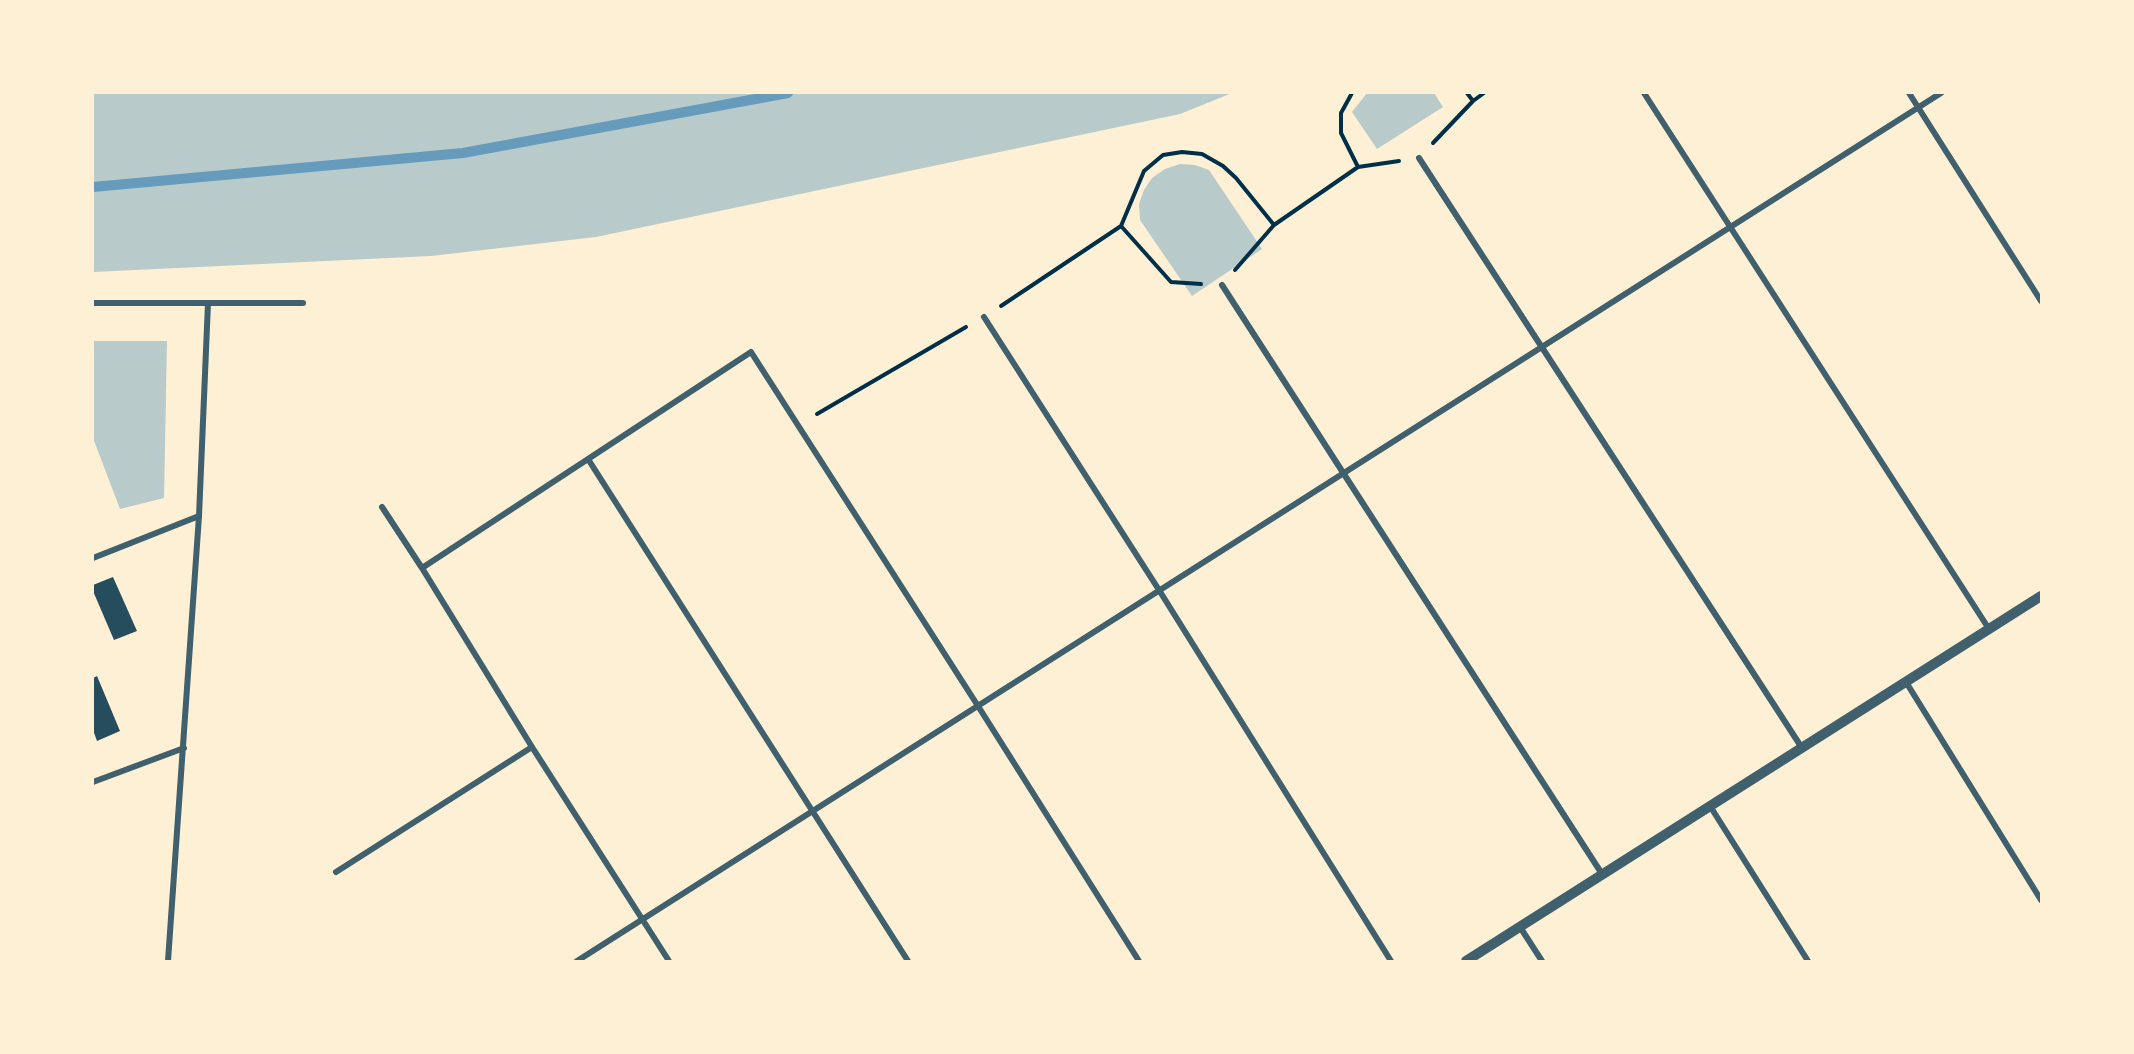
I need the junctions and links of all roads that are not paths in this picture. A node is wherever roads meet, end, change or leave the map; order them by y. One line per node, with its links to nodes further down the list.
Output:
1 (1644, 93): 6 (street)
2 (1909, 93): 4 (street)
3 (1941, 93): 4 (street)
4 (1918, 107): 6 (street); 8 (street)
5 (1419, 158): 13 (street)
6 (1730, 227): 13 (street); 22 (street)
7 (1222, 285): 15 (street)
8 (2041, 301)
9 (93, 303): 10 (street)
10 (208, 303): 11 (street); 17 (street)
11 (303, 303)
12 (984, 317): 20 (street)
13 (1541, 347): 15 (street); 27 (street)
14 (588, 459): 19 (street); 24 (street); 30 (street)
15 (1344, 473): 20 (street); 32 (street)
16 (382, 507): 19 (street)
17 (199, 516): 18 (street); 26 (street)
18 (93, 558)
19 (422, 568): 25 (street)
20 (1160, 590): 24 (street); 41 (street)
21 (2041, 596): 22 (street)
22 (1989, 629): 23 (street)
23 (1906, 682): 27 (street); 33 (street)
24 (978, 706): 30 (street); 40 (street)
25 (532, 747): 31 (street); 34 (street)
26 (184, 748): 28 (street); 36 (street)
27 (1802, 748): 29 (street)
28 (93, 783)
29 (1710, 806): 32 (street); 44 (street)
30 (811, 812): 34 (street); 39 (street)
31 (336, 872)
32 (1602, 874): 35 (street)
33 (2041, 900)
34 (643, 919): 37 (street); 38 (street)
35 (1520, 927): 42 (street); 43 (street)
36 (168, 961)
37 (577, 961)
38 (669, 961)
39 (908, 961)
40 (1139, 961)
41 (1391, 961)
42 (1466, 961)
43 (1542, 961)
44 (1808, 961)

